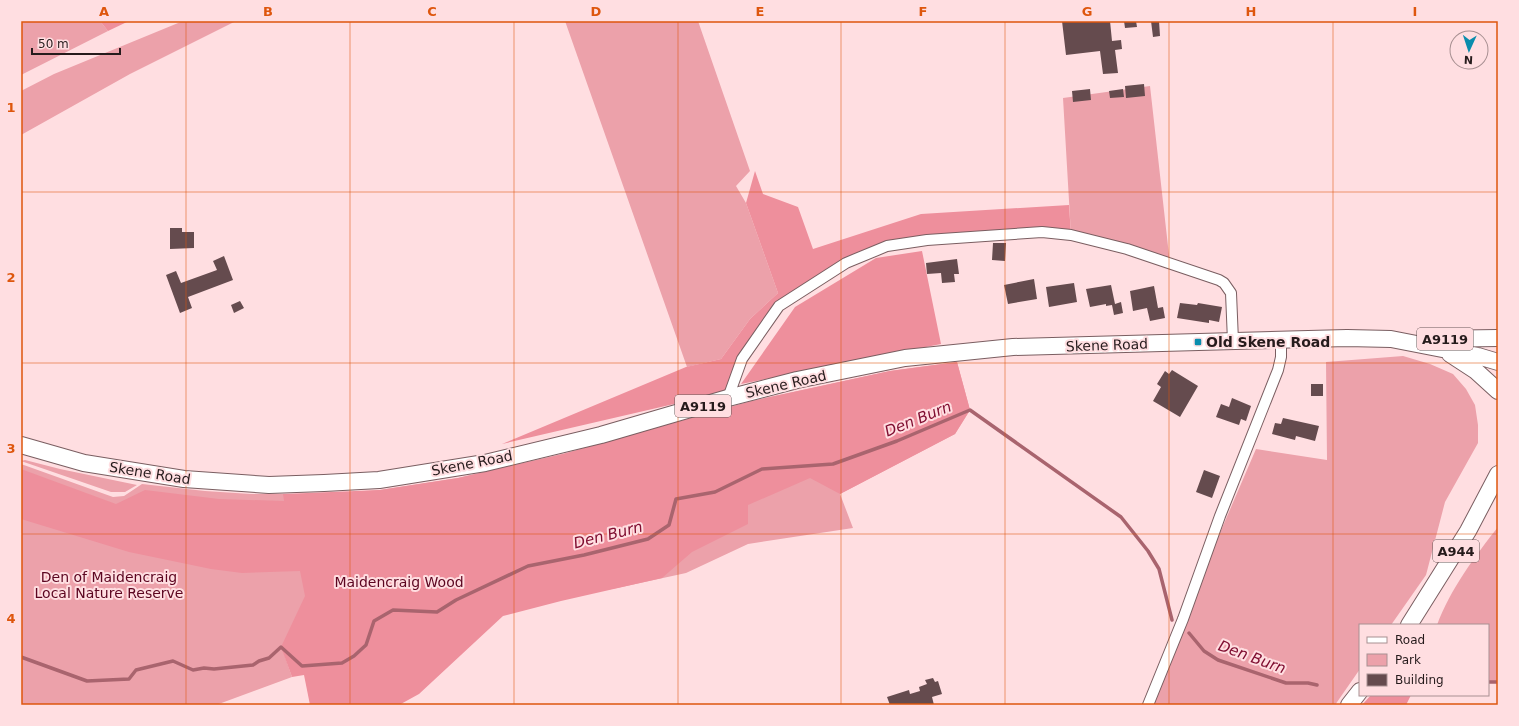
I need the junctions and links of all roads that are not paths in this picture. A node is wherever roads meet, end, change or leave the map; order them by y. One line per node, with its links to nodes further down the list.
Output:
1 (1498, 338): 2 (main road, A9119)
2 (1391, 339): 3 (main road, Skene Road / A9119); 5 (main road, Skene Road / A9119)
3 (1281, 340): 4 (main road, Skene Road / A9119); 13 (street)
4 (1233, 341): 8 (main road, Skene Road / A9119); 8 (street)
5 (1442, 350): 6 (main road, Skene Road / A9119); 7 (main road, Skene Road / A9119)
6 (1498, 362)
7 (1498, 391)
8 (728, 398): 9 (main road, Skene Road / A9119)
9 (21, 445)
10 (1498, 474): 11 (main road, A944)
11 (1410, 624)
12 (1359, 691): 14 (main road)
13 (1148, 705)
14 (1349, 705)

